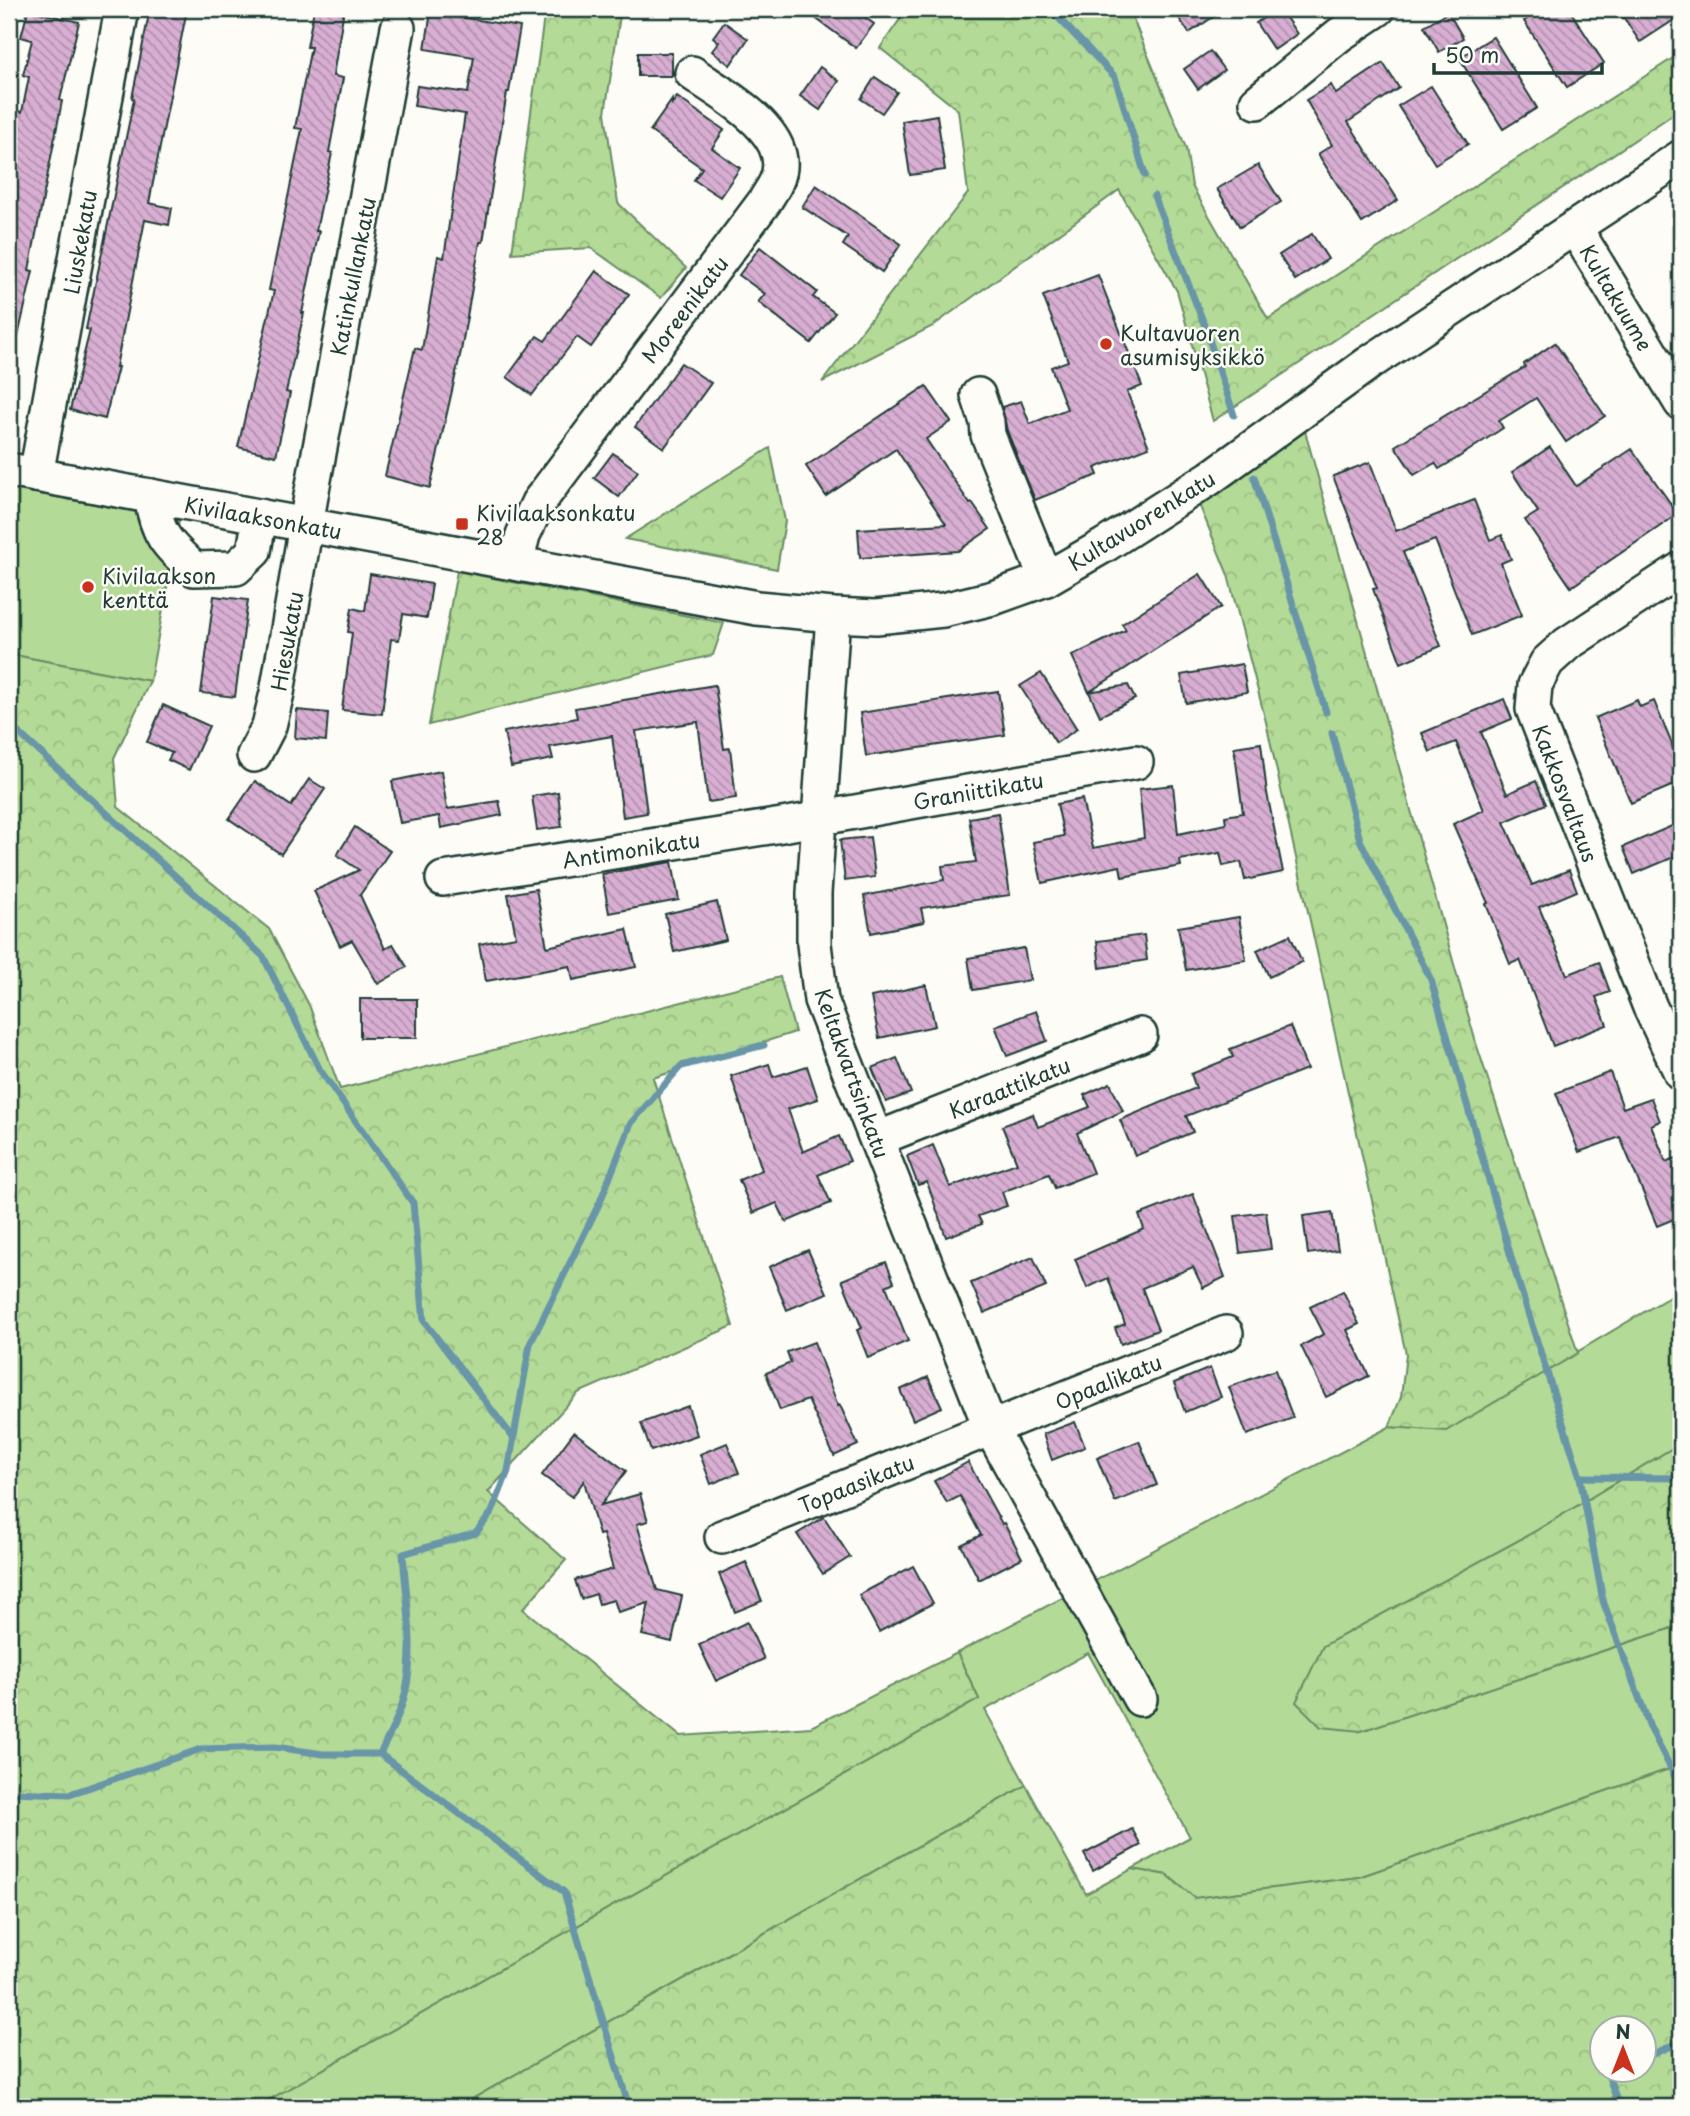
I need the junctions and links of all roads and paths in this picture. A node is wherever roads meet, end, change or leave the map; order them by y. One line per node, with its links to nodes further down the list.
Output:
1 (122, 9): 10 (street, Liuskekatu)
2 (1374, 10): 5 (street)
3 (398, 28): 13 (street, Katinkullankatu)
4 (692, 73): 14 (street, Moreenikatu)
5 (1257, 102)
6 (1681, 157): 7 (street, Kultavuorenkatu)
7 (1575, 228): 9 (street, Kultakuume); 16 (street, Kultavuorenkatu)
8 (978, 395): 16 (street)
9 (1680, 400)
10 (22, 473): 11 (street, Kivilaaksonkatu)
11 (151, 496): 12 (street, Kivilaaksonkatu); 12 (street)
12 (260, 516): 13 (street, Kivilaaksonkatu)
13 (306, 524): 14 (street, Kivilaaksonkatu); 18 (street, Hiesukatu)
14 (516, 563): 17 (street, Kultavuorenkatu)
15 (1681, 569): 23 (street, Kakkosvaltaus)
16 (1046, 579): 17 (street, Kultavuorenkatu)
17 (833, 615): 20 (street, Keltakvartsinkatu)
18 (254, 755)
19 (1136, 762): 20 (street, Graniittikatu)
20 (820, 818): 21 (street, Antimonikatu); 24 (street, Keltakvartsinkatu)
21 (443, 878)
22 (1140, 1035): 24 (street, Karaattikatu)
23 (1681, 1073)
24 (877, 1139): 26 (street, Keltakvartsinkatu)
25 (1226, 1333): 26 (street, Opaalikatu)
26 (991, 1429): 27 (street, Topaasikatu); 28 (street, Keltakvartsinkatu)
27 (722, 1537)
28 (1140, 1699)

